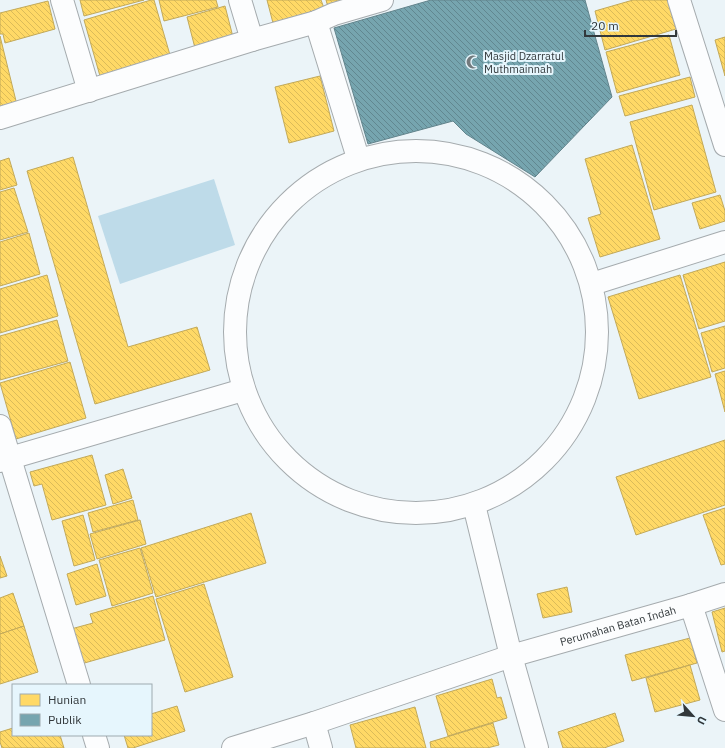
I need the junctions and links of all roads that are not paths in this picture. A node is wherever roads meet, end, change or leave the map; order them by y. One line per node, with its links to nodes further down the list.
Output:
1 (62, 0): 7 (street)
2 (240, 0): 6 (street)
3 (382, 0): 5 (street)
4 (679, 0): 9 (street)
5 (316, 22): 6 (street); 10 (street)
6 (252, 40): 7 (street)
7 (89, 91): 8 (street)
8 (0, 118)
9 (725, 145)
10 (358, 158): 12 (street); 13 (street)
11 (725, 242): 12 (street)
12 (592, 284): 16 (street)
13 (243, 390): 15 (street); 16 (street)
14 (0, 426): 15 (street)
15 (5, 459): 20 (street)
16 (474, 505): 19 (street)
17 (725, 594): 18 (street, Perumahan Batan Indah)
18 (691, 605): 19 (street, Perumahan Batan Indah); 21 (street)
19 (511, 656): 22 (street, Perumahan Batan Indah); 27 (street)
20 (79, 684)
21 (725, 710)
22 (314, 724): 25 (street, Perumahan Batan Indah); 26 (street)
23 (94, 736): 24 (street)
24 (98, 748)
25 (233, 748)
26 (321, 748)
27 (537, 748)

